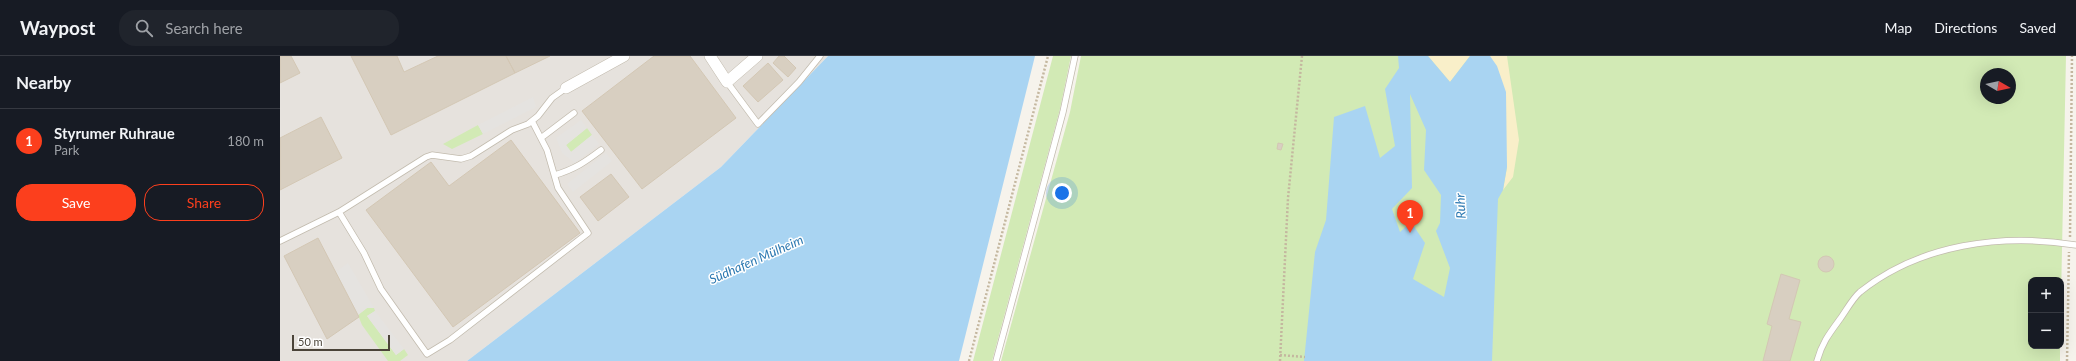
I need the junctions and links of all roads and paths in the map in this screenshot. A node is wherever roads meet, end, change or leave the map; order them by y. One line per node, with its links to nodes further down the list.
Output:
1 (624, 56): 10 (street)
2 (710, 56): 9 (street)
3 (757, 56): 9 (street)
4 (820, 56): 9 (lane)
5 (1048, 56): 22 (path)
6 (1075, 56): 23 (lane)
7 (1302, 56): 20 (path)
8 (2072, 56): 18 (path)
9 (727, 82)
10 (566, 88): 12 (lane)
11 (574, 113): 13 (lane)
12 (532, 121): 13 (lane); 16 (lane)
13 (541, 138): 15 (lane)
14 (601, 150): 15 (lane)
15 (555, 175): 16 (lane)
16 (340, 212): 17 (lane)
17 (280, 242)
18 (2070, 244): 19 (lane); 25 (lane); 26 (path)
19 (2076, 245)
20 (1280, 355): 21 (path); 24 (path)
21 (1305, 357)
22 (969, 361)
23 (996, 361)
24 (1280, 361)
25 (1817, 361)
26 (2068, 361)

